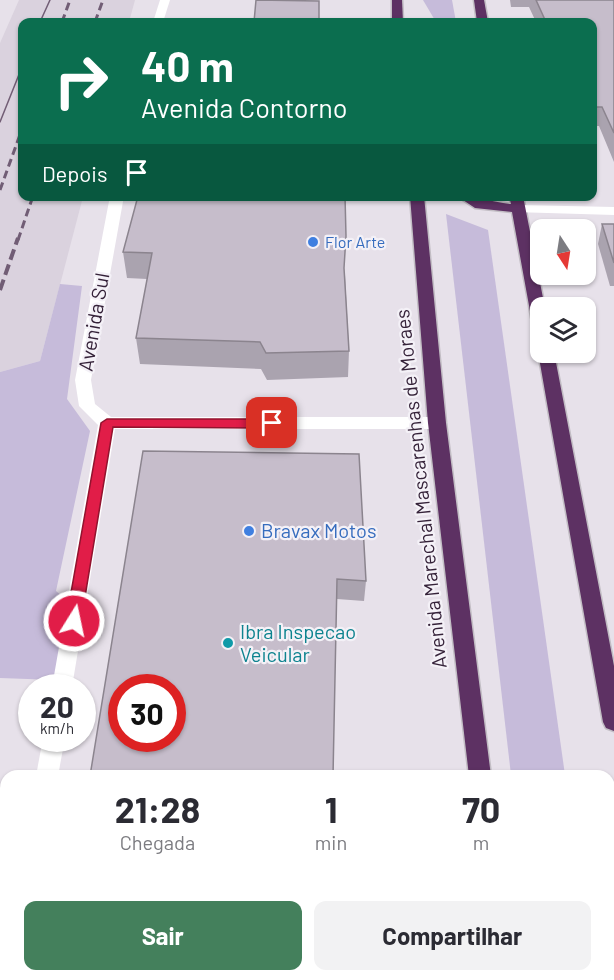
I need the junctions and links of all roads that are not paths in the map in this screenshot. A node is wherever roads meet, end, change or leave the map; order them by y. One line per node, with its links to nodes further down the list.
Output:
1 (165, 0): 3 (street)
2 (479, 0): 4 (highway)
3 (160, 18)
4 (482, 18)
5 (116, 201): 12 (street, Avenida Sul)
6 (417, 201): 13 (highway, Avenida Marechal Mascarenhas de Moraes)
7 (472, 201): 8 (highway)
8 (518, 202): 9 (street); 10 (highway)
9 (614, 211)
10 (535, 297)
11 (548, 363): 15 (highway)
12 (107, 423): 13 (street); 14 (street)
13 (437, 423): 18 (highway, Avenida Marechal Mascarenhas de Moraes)
14 (64, 674)
15 (614, 722)
16 (51, 752): 17 (street)
17 (48, 770)
18 (479, 770)

